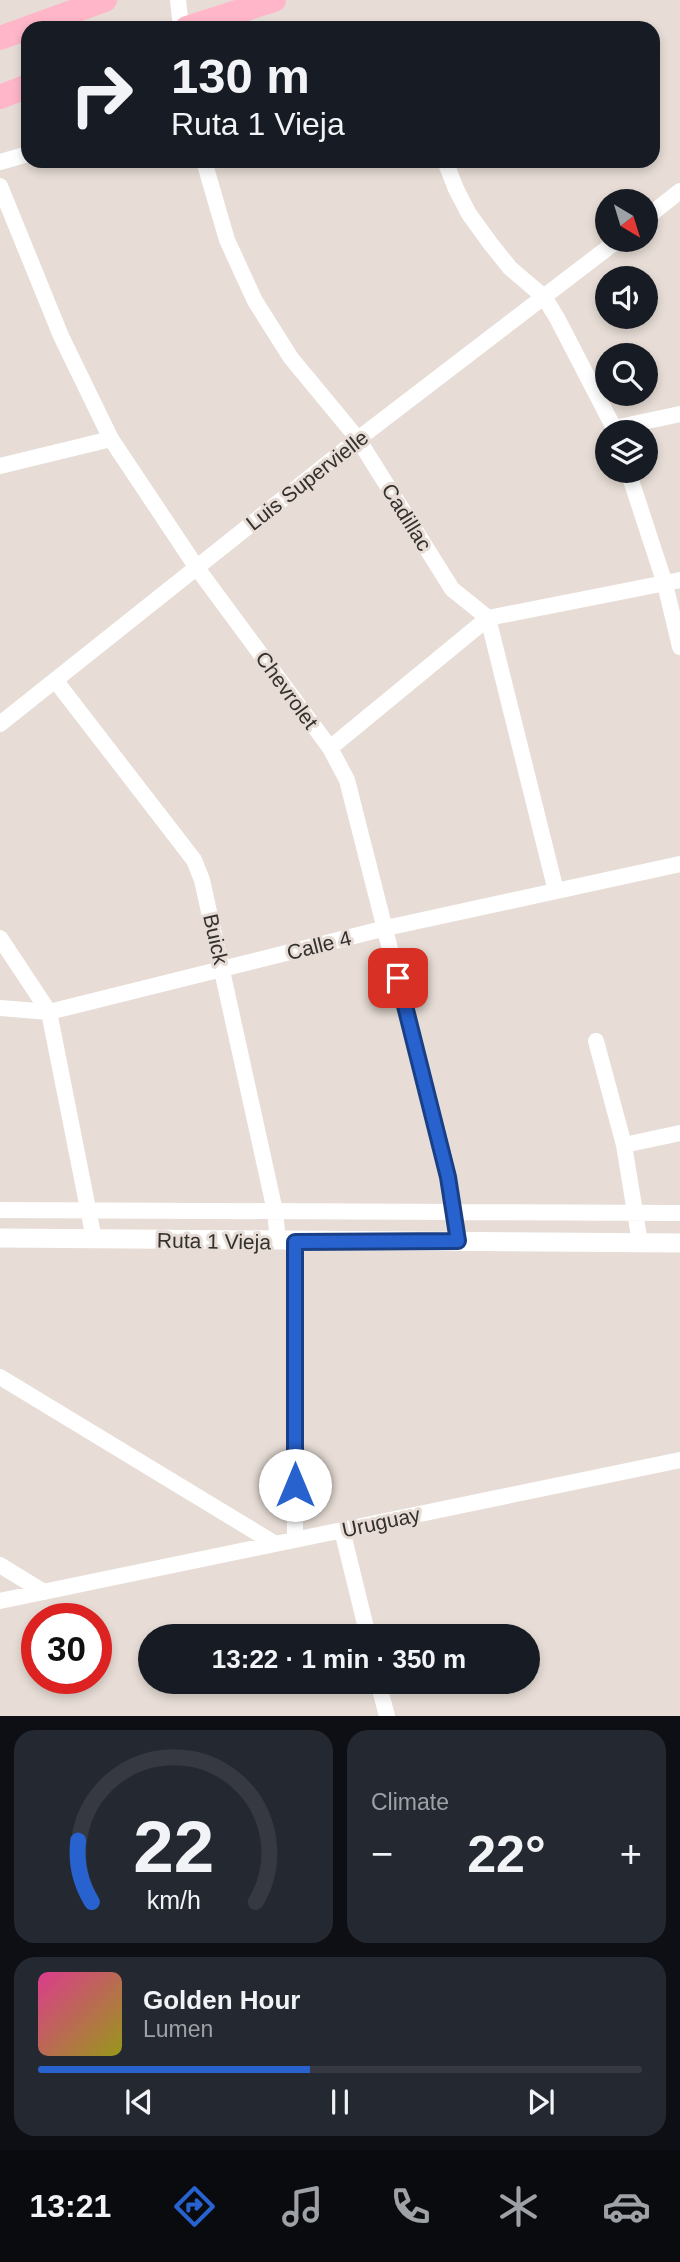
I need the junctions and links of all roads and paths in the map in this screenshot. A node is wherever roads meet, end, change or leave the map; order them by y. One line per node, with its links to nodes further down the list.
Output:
1 (104, 0): 4 (highway)
2 (178, 0): 5 (street)
3 (274, 0): 6 (highway)
4 (47, 21)
5 (180, 21)
6 (209, 21)
7 (21, 30): 8 (highway)
8 (0, 38)
9 (21, 89): 10 (highway)
10 (0, 97)
11 (21, 156): 12 (street)
12 (0, 162)
13 (206, 168): 24 (street, Cadillac)
14 (448, 168): 19 (street)
15 (0, 186): 23 (street, Chevrolet)
16 (680, 191): 17 (street)
17 (658, 208)
18 (602, 252): 19 (street, Luis Supervielle)
19 (544, 297): 21 (street); 24 (street, Luis Supervielle)
20 (680, 414): 22 (street)
21 (610, 420)
22 (656, 420)
23 (111, 439): 25 (street); 27 (street, Chevrolet)
24 (358, 439): 27 (street, Luis Supervielle); 29 (street, Cadillac)
25 (0, 466)
26 (633, 483): 28 (street)
27 (197, 568): 31 (street, Luis Supervielle); 33 (street, Chevrolet)
28 (672, 582): 29 (street); 30 (street)
29 (488, 618): 33 (street); 35 (street)
30 (680, 647)
31 (55, 680): 32 (street, Luis Supervielle); 38 (street, Buick)
32 (0, 724)
33 (330, 748): 36 (street, Chevrolet)
34 (680, 864): 35 (street, Calle 4)
35 (556, 891): 36 (street, Calle 4)
36 (386, 928): 38 (street, Calle 4); 47 (street, Chevrolet)
37 (0, 938): 40 (street)
38 (222, 969): 40 (street, Calle 4); 46 (street, Buick)
39 (0, 1008): 40 (street, Calle 4)
40 (49, 1012): 45 (street)
41 (596, 1041): 43 (street)
42 (680, 1133): 43 (street)
43 (624, 1145): 48 (street)
44 (0, 1210): 45 (street)
45 (89, 1210): 46 (street); 51 (street)
46 (275, 1211): 47 (street); 53 (street, Buick)
47 (454, 1212): 48 (street); 52 (street, Chevrolet)
48 (635, 1213): 49 (street); 54 (street)
49 (680, 1213)
50 (0, 1238): 51 (street, Ruta 1 Vieja)
51 (94, 1239): 53 (street, Ruta 1 Vieja)
52 (458, 1241): 53 (street, Ruta 1 Vieja); 54 (street, Ruta 1 Vieja)
53 (287, 1242): 59 (street, Buick)
54 (640, 1243): 55 (street, Ruta 1 Vieja)
55 (680, 1243)
56 (0, 1377): 60 (street)
57 (680, 1460): 58 (street, Uruguay)
58 (342, 1530): 59 (street, Uruguay); 64 (street)
59 (295, 1539): 60 (street, Uruguay)
60 (274, 1543): 62 (street, Uruguay)
61 (0, 1565): 62 (street)
62 (44, 1592): 63 (street, Uruguay)
63 (0, 1601)
64 (365, 1624)
65 (381, 1694): 66 (street)
66 (387, 1716)

